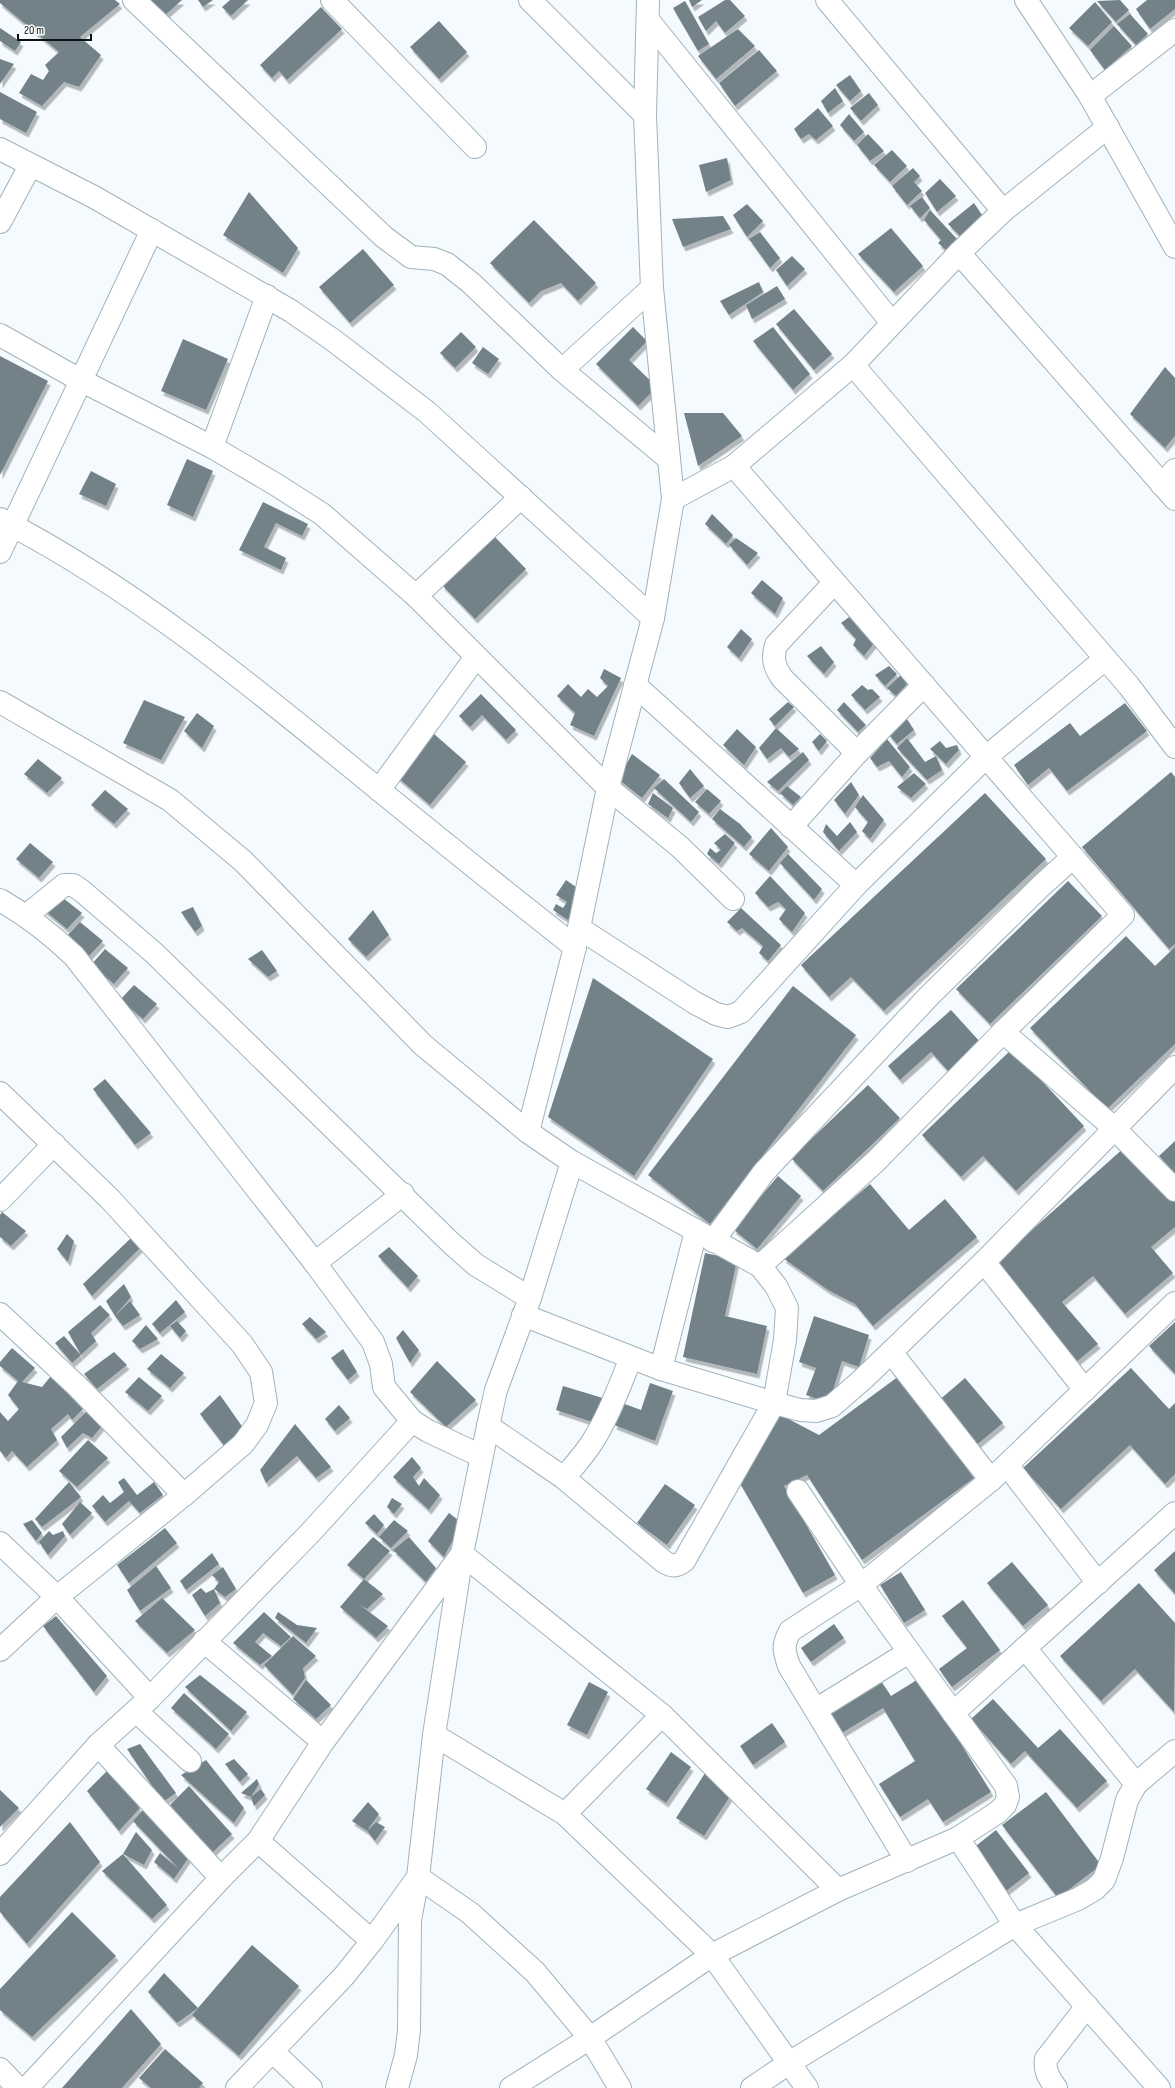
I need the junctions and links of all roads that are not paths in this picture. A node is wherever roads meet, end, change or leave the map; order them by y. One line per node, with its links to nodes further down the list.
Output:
1 (134, 0): 24 (street)
2 (332, 0): 11 (street)
3 (530, 0): 9 (street)
4 (827, 0): 14 (street)
5 (1026, 0): 8 (street)
6 (648, 10): 9 (street); 21 (street)
7 (1175, 30): 8 (street)
8 (1090, 96): 10 (street)
9 (645, 115): 19 (street)
10 (1108, 127): 14 (street); 17 (street)
11 (475, 147)
12 (0, 149): 13 (street)
13 (30, 166): 15 (street); 16 (street)
14 (1003, 211): 18 (street)
15 (0, 222)
16 (152, 230): 20 (street); 25 (street)
17 (1175, 246)
18 (959, 253): 21 (street); 29 (street)
19 (652, 288): 24 (street); 27 (street)
20 (267, 296): 26 (street); 30 (street)
21 (892, 323): 23 (street)
22 (0, 336): 25 (street)
23 (853, 365): 28 (street); 38 (street)
24 (562, 370): 27 (street)
25 (80, 380): 26 (street); 32 (street)
26 (212, 447): 35 (street)
27 (669, 459): 31 (street)
28 (734, 466): 31 (street); 34 (street)
29 (1171, 485)
30 (521, 497): 35 (street); 36 (street)
31 (673, 499): 36 (street)
32 (6, 522): 33 (street); 46 (street)
33 (0, 552)
34 (834, 583): 40 (street); 43 (street)
35 (416, 596): 37 (street)
36 (653, 618): 39 (street)
37 (476, 657): 45 (street); 46 (street)
38 (1105, 659): 42 (street); 44 (street)
39 (635, 685): 45 (street); 47 (street)
40 (924, 685): 43 (street); 44 (street)
41 (0, 702): 58 (street)
42 (1175, 747)
43 (856, 753): 47 (street)
44 (986, 757): 48 (street); 49 (street)
45 (608, 788): 50 (street); 53 (street)
46 (379, 790): 53 (street)
47 (791, 827): 49 (street)
48 (1073, 857): 54 (street); 64 (street)
49 (856, 885): 53 (street)
50 (733, 899)
51 (0, 900): 52 (street)
52 (27, 915): 62 (street); 66 (street)
53 (577, 938): 58 (street)
54 (1003, 1032): 57 (street); 67 (street)
55 (1175, 1067): 57 (street)
56 (0, 1093): 59 (street)
57 (1114, 1128): 61 (street); 65 (street)
58 (528, 1132): 60 (street)
59 (54, 1144): 63 (street); 83 (street)
60 (572, 1162): 64 (street); 69 (street)
61 (1175, 1190)
62 (403, 1194): 66 (street); 69 (street)
63 (0, 1200)
64 (704, 1236): 67 (street); 73 (street)
65 (984, 1262): 71 (street); 74 (street)
66 (315, 1263): 76 (street)
67 (760, 1266): 75 (street)
68 (1175, 1303): 74 (street)
69 (527, 1307): 72 (street); 77 (street)
70 (0, 1314): 83 (street)
71 (890, 1352): 75 (street); 81 (street)
72 (631, 1358): 73 (street); 80 (street)
73 (661, 1369): 75 (street)
74 (1085, 1390): 79 (street)
75 (774, 1403): 80 (street)
76 (412, 1421): 78 (street); 90 (street)
77 (488, 1426): 78 (street); 80 (street)
78 (482, 1456): 86 (street)
79 (1007, 1465): 81 (street); 87 (street)
80 (564, 1478)
81 (991, 1480): 88 (street)
82 (798, 1491): 88 (street)
83 (184, 1495): 89 (street)
84 (1175, 1513): 87 (street)
85 (0, 1543): 89 (street)
86 (469, 1552): 97 (street); 98 (street); 99 (street)
87 (1098, 1582): 91 (street)
88 (861, 1585): 93 (street); 95 (street)
89 (57, 1597): 92 (street); 94 (street)
90 (204, 1640): 94 (street); 99 (street)
91 (1025, 1648): 96 (street); 103 (street)
92 (0, 1650)
93 (909, 1652): 95 (street); 96 (street)
94 (143, 1704): 100 (street); 102 (street)
95 (817, 1709): 108 (street)
96 (953, 1713): 105 (street)
97 (662, 1715): 104 (street); 111 (street)
98 (434, 1735): 104 (street); 109 (street)
99 (323, 1742): 106 (street)
100 (98, 1745): 107 (street); 110 (street)
101 (1175, 1751): 103 (street)
102 (190, 1761)
103 (1136, 1784): 112 (street)
104 (565, 1814): 114 (street)
105 (958, 1838): 108 (street); 112 (street)
106 (258, 1841): 110 (street); 113 (street)
107 (0, 1854)
108 (907, 1861): 111 (street)
109 (418, 1877): 113 (street); 116 (street); 124 (street)
110 (221, 1878): 121 (street)
111 (838, 1890): 114 (street)
112 (1015, 1925): 115 (street); 118 (street)
113 (372, 1941): 117 (street)
114 (712, 1956): 116 (street); 118 (street)
115 (1087, 2006): 129 (street); 130 (street)
116 (590, 2038): 125 (street); 126 (street)
117 (273, 2052): 122 (street); 123 (street)
118 (789, 2063): 127 (street); 128 (street)
119 (0, 2069): 120 (street)
120 (18, 2088)
121 (27, 2088)
122 (237, 2088)
123 (311, 2088)
124 (397, 2088)
125 (511, 2088)
126 (620, 2088)
127 (752, 2088)
128 (807, 2088)
129 (1056, 2088)
130 (1159, 2088)

